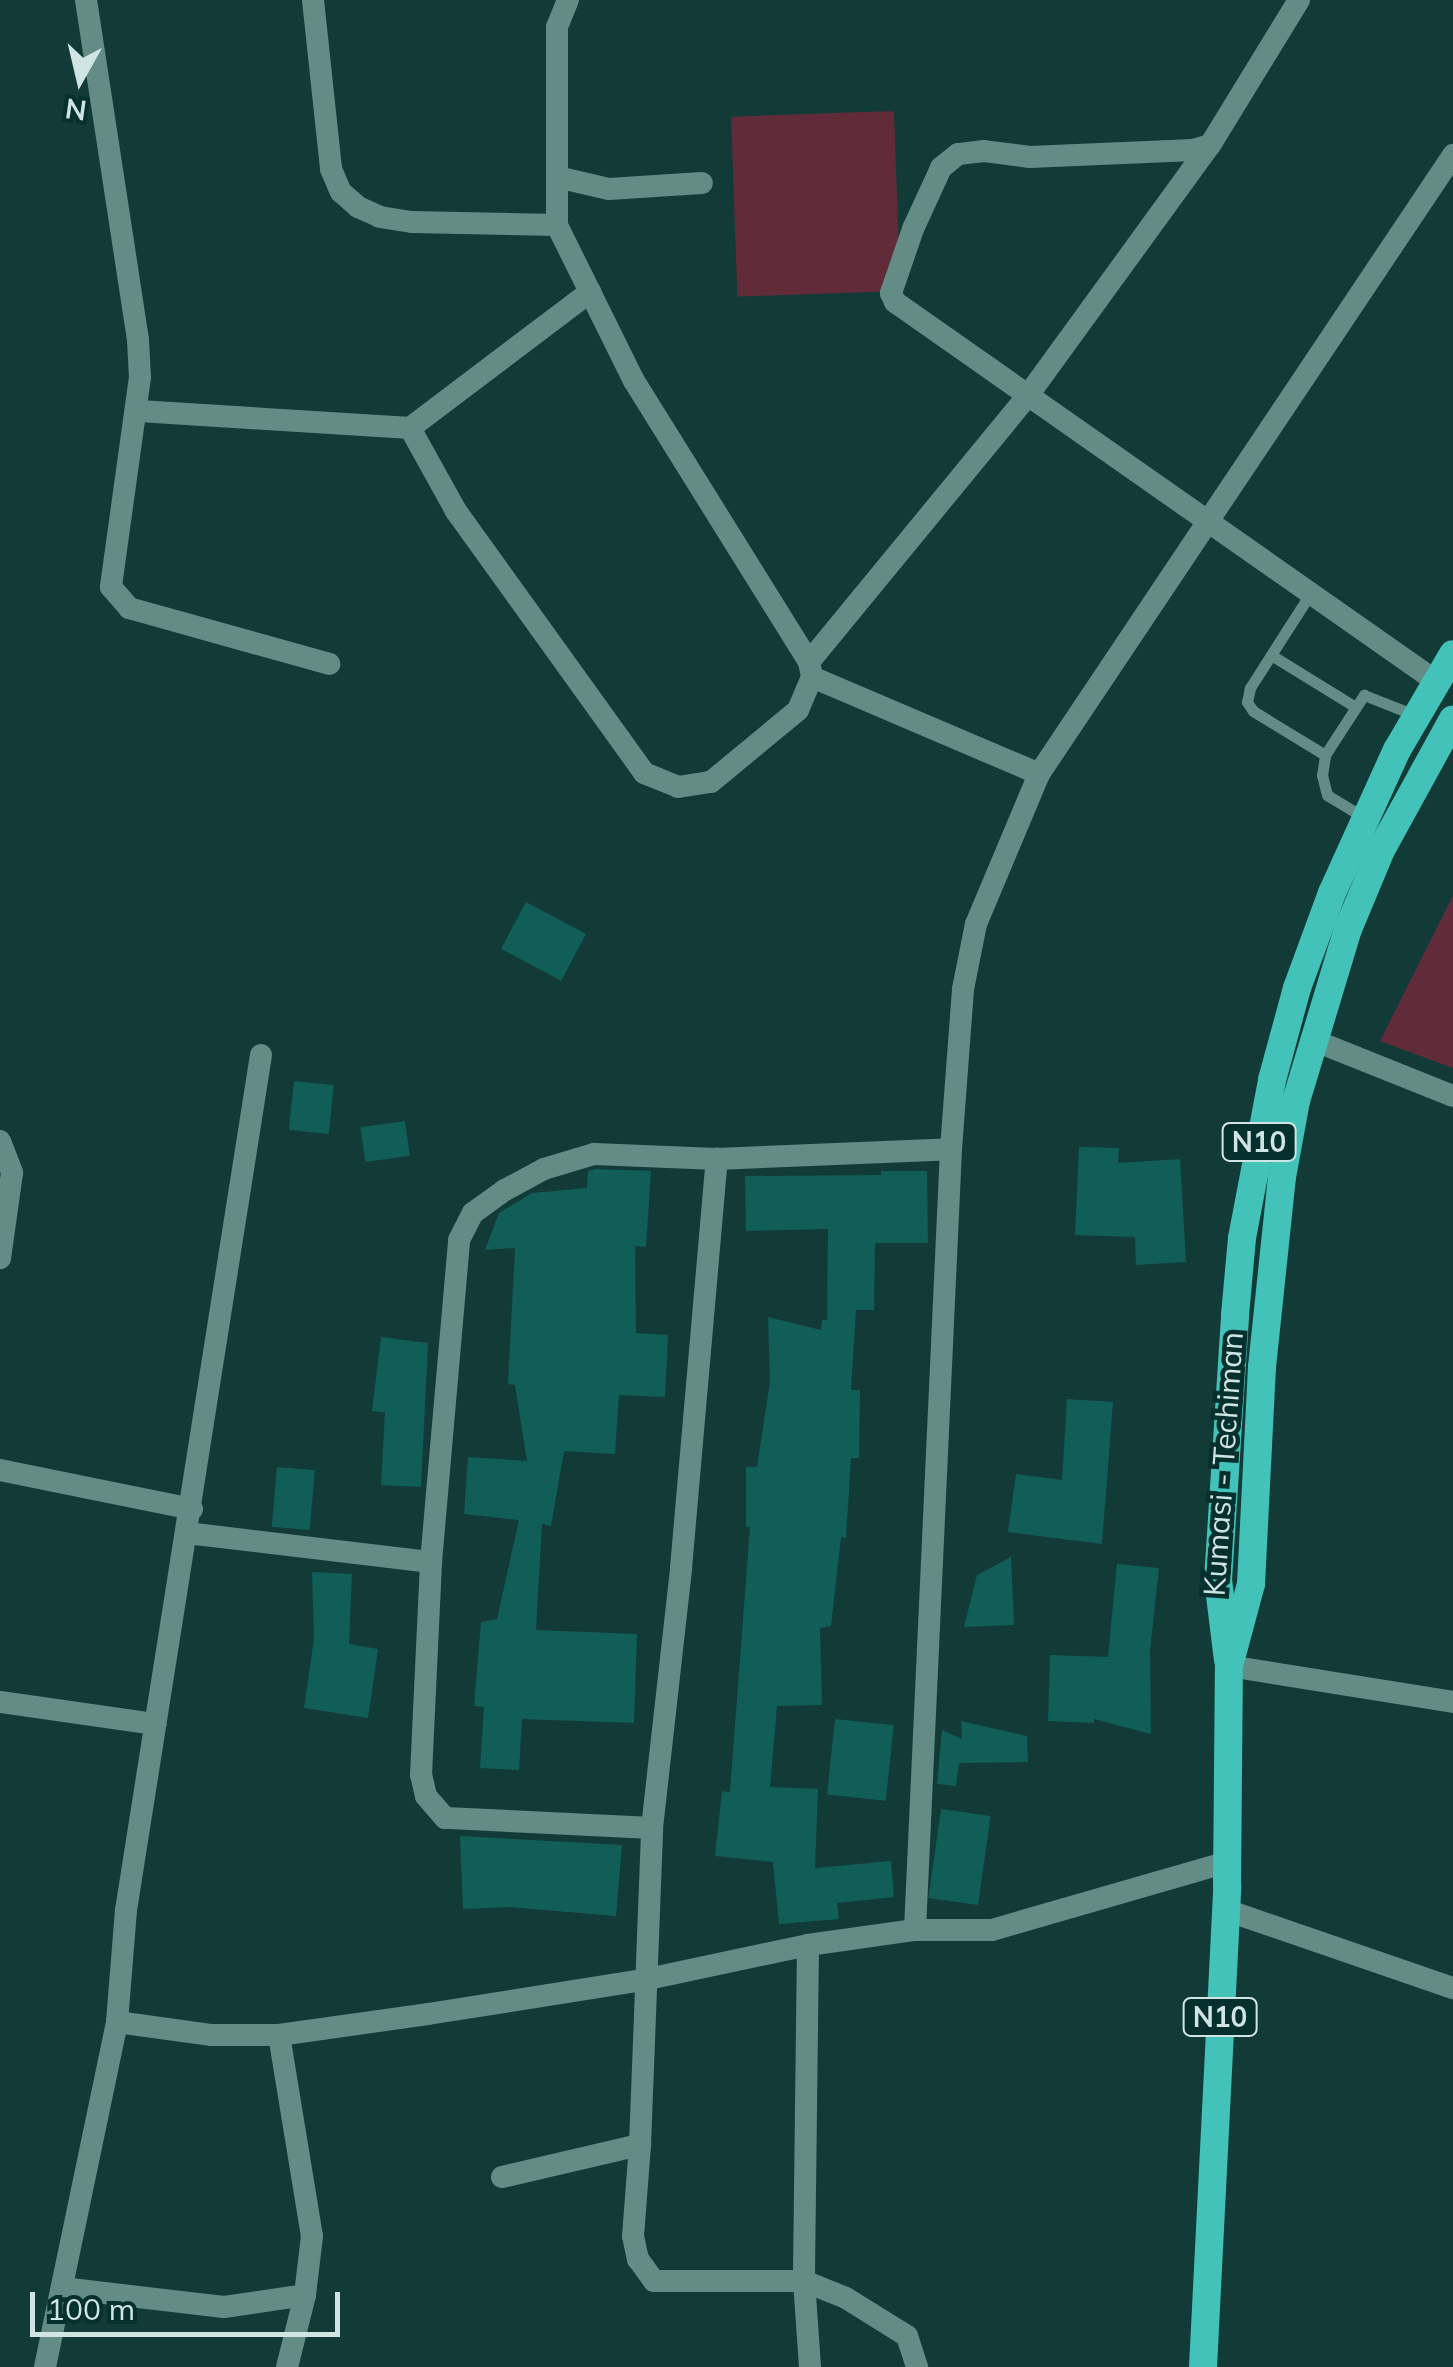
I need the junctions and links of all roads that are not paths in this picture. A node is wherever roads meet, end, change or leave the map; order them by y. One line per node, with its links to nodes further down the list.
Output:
1 (86, 0): 12 (street)
2 (313, 0): 9 (street)
3 (568, 0): 7 (street)
4 (1299, 0): 5 (street)
5 (1210, 145): 11 (street); 11 (street)
6 (1453, 156): 14 (street)
7 (557, 177): 8 (street); 9 (street)
8 (702, 183)
9 (557, 225): 10 (street)
10 (590, 292): 13 (street); 19 (street)
11 (1029, 394): 14 (street); 19 (street)
12 (139, 411): 13 (street); 18 (street)
13 (410, 428): 19 (street)
14 (1206, 520): 15 (street); 25 (street)
15 (1310, 594): 17 (lane); 20 (street)
16 (1453, 654): 20 (highway, N10)
17 (1271, 655): 21 (lane); 24 (lane)
18 (329, 664)
19 (810, 669): 25 (street)
20 (1437, 682): 22 (highway, N10)
21 (1354, 706): 22 (lane); 24 (lane)
22 (1417, 716): 26 (highway, N10)
23 (1453, 719): 27 (highway, Kumasi - Techiman / N10)
24 (1325, 755): 26 (lane)
25 (1039, 774): 31 (street)
26 (1364, 818): 38 (highway, N10)
27 (1313, 1040): 29 (street); 38 (highway, Kumasi - Techiman / N10)
28 (261, 1054): 35 (street)
29 (1453, 1096)
30 (0, 1141): 33 (street)
31 (950, 1149): 32 (street); 45 (street)
32 (718, 1159): 37 (street); 42 (street)
33 (0, 1258)
34 (0, 1470): 35 (street)
35 (192, 1509): 36 (street)
36 (187, 1534): 37 (street); 41 (street)
37 (432, 1562): 42 (street)
38 (1229, 1666): 40 (street); 43 (highway, Kumasi - Techiman / N10)
39 (0, 1702): 41 (street)
40 (1453, 1702)
41 (155, 1724): 49 (street)
42 (652, 1828): 47 (street)
43 (1228, 1862): 44 (highway, Kumasi - Techiman / N10); 45 (street)
44 (1226, 1910): 48 (street); 60 (highway, Kumasi - Techiman / N10)
45 (915, 1930): 46 (street)
46 (808, 1945): 47 (street); 53 (street)
47 (648, 1979): 50 (street); 51 (street)
48 (1453, 1988)
49 (116, 2022): 50 (street); 54 (street)
50 (279, 2034): 55 (street)
51 (640, 2145): 52 (street); 53 (street)
52 (502, 2177)
53 (804, 2281): 58 (street); 59 (street)
54 (62, 2288): 55 (street); 56 (street)
55 (305, 2296): 57 (street)
56 (45, 2367)
57 (287, 2367)
58 (810, 2367)
59 (917, 2367)
60 (1203, 2367)

